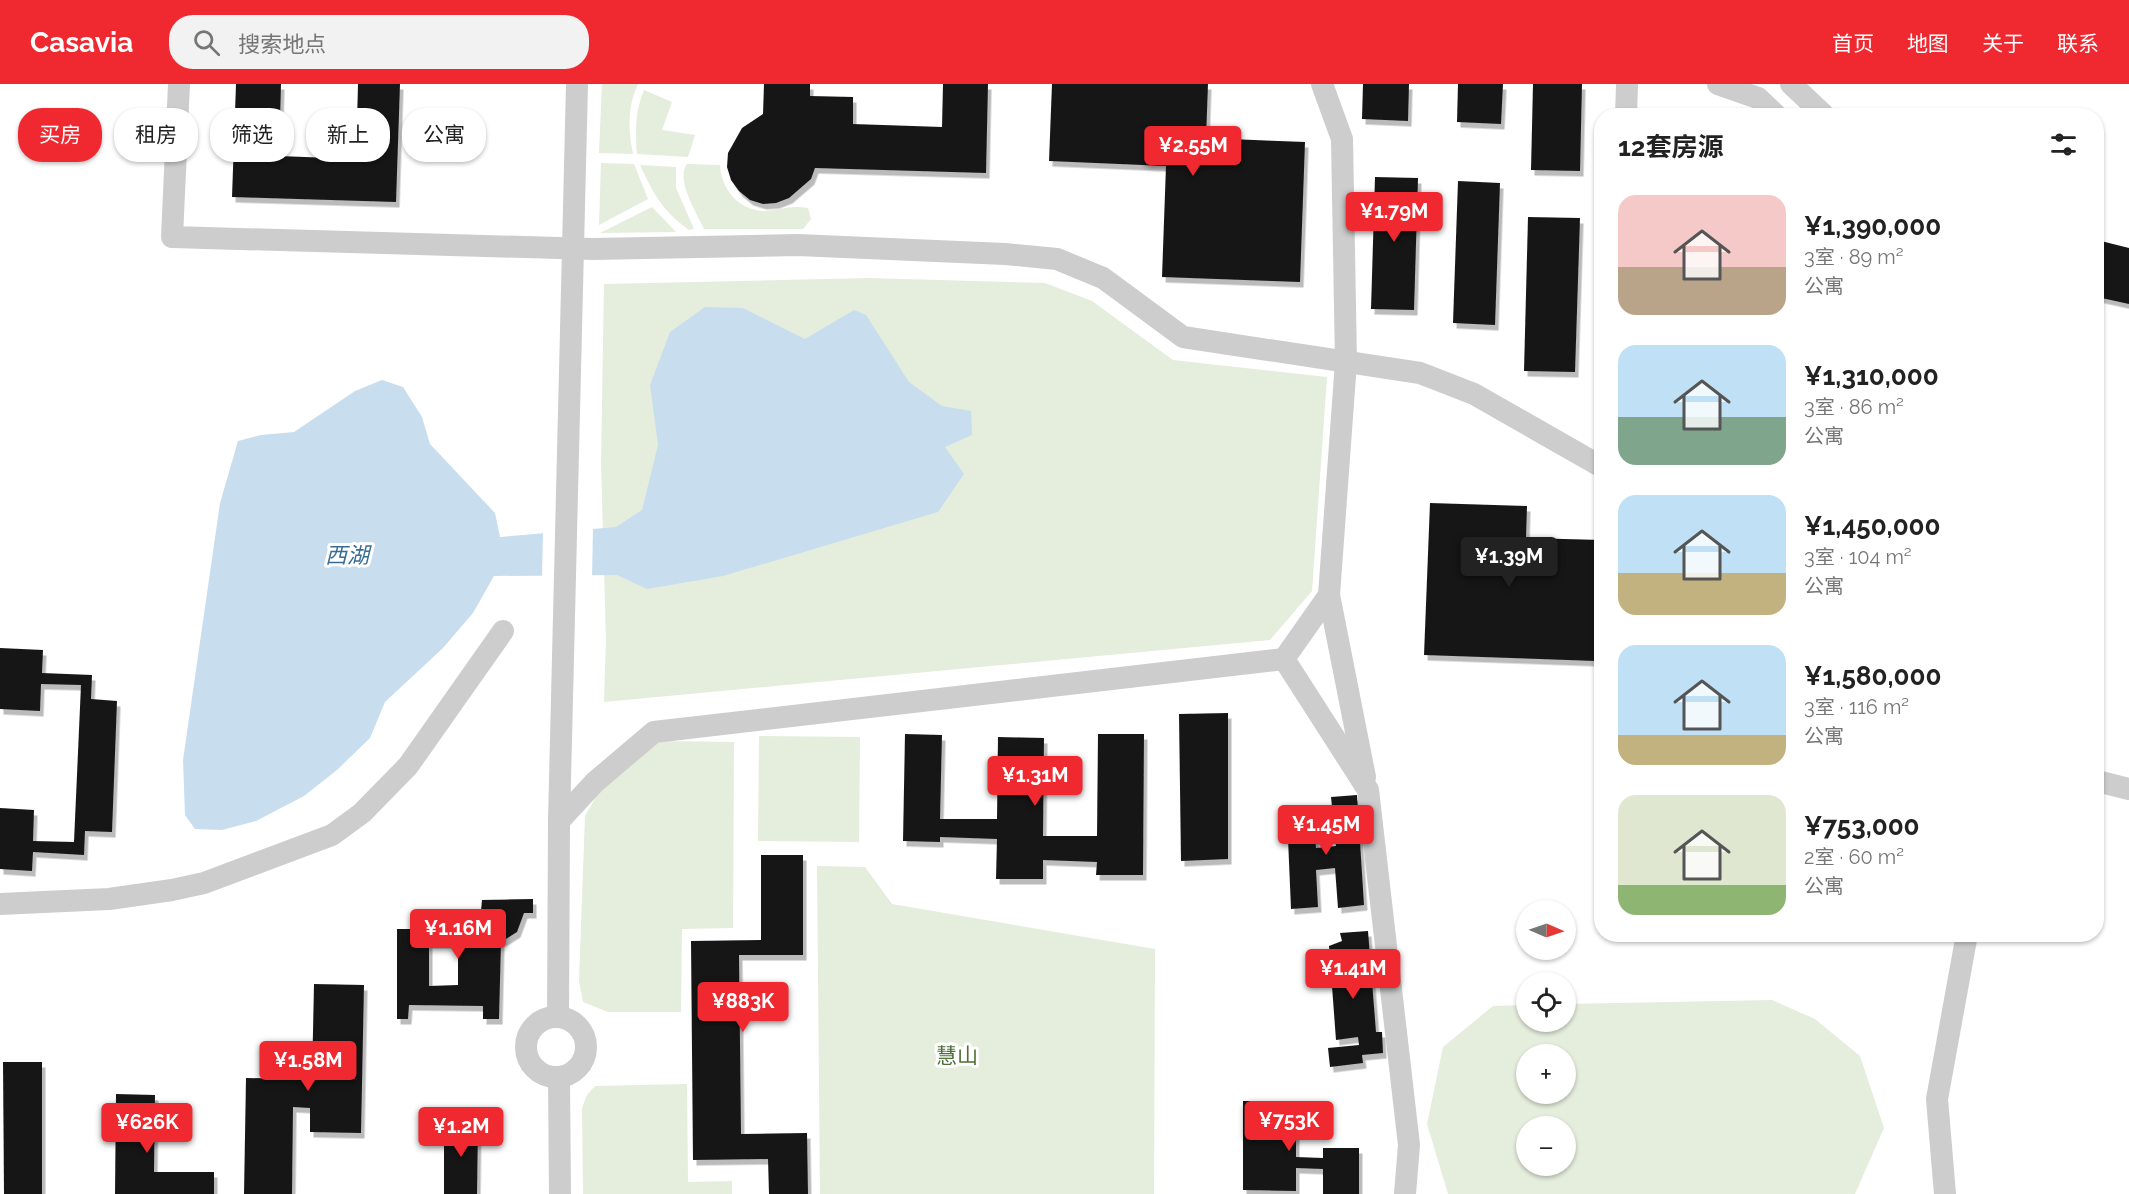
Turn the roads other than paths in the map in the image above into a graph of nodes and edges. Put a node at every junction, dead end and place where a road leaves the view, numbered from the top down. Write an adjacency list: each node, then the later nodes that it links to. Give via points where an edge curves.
1 (179, 84): 10 (street, via 172,237)
2 (577, 84): 10 (street)
3 (1322, 84): 11 (street, via 1342,139)
4 (1627, 84): 7 (street)
5 (1718, 84): 8 (street, via 1758,98)
6 (1791, 84): 9 (street)
7 (1626, 108)
8 (1769, 108)
9 (1816, 108)
10 (574, 248): 11 (street, via 798,245 1057,259 1103,278 1183,337); 19 (street)
11 (1346, 362): 12 (street, via 1420,373 1474,394); 13 (street)
12 (1594, 462)
13 (1329, 595): 15 (street); 18 (street)
14 (503, 630): 20 (street, via 408,766 362,813 333,835 204,883 172,890 109,899)
15 (1284, 659): 18 (street); 19 (street, via 654,732 595,782)
16 (2104, 783): 17 (street)
17 (2129, 789)
18 (1368, 790): 25 (street, via 1409,1144)
19 (559, 821): 22 (street)
20 (0, 904)
21 (1965, 942): 26 (street, via 1936,1099)
22 (558, 1017): 23 (street, via 580,1028 588,1047 577,1070); 23 (street, via 548,1017 532,1028 525,1047 527,1057 540,1073)
23 (559, 1078): 24 (street)
24 (560, 1194)
25 (1406, 1194)
26 (1945, 1194)

